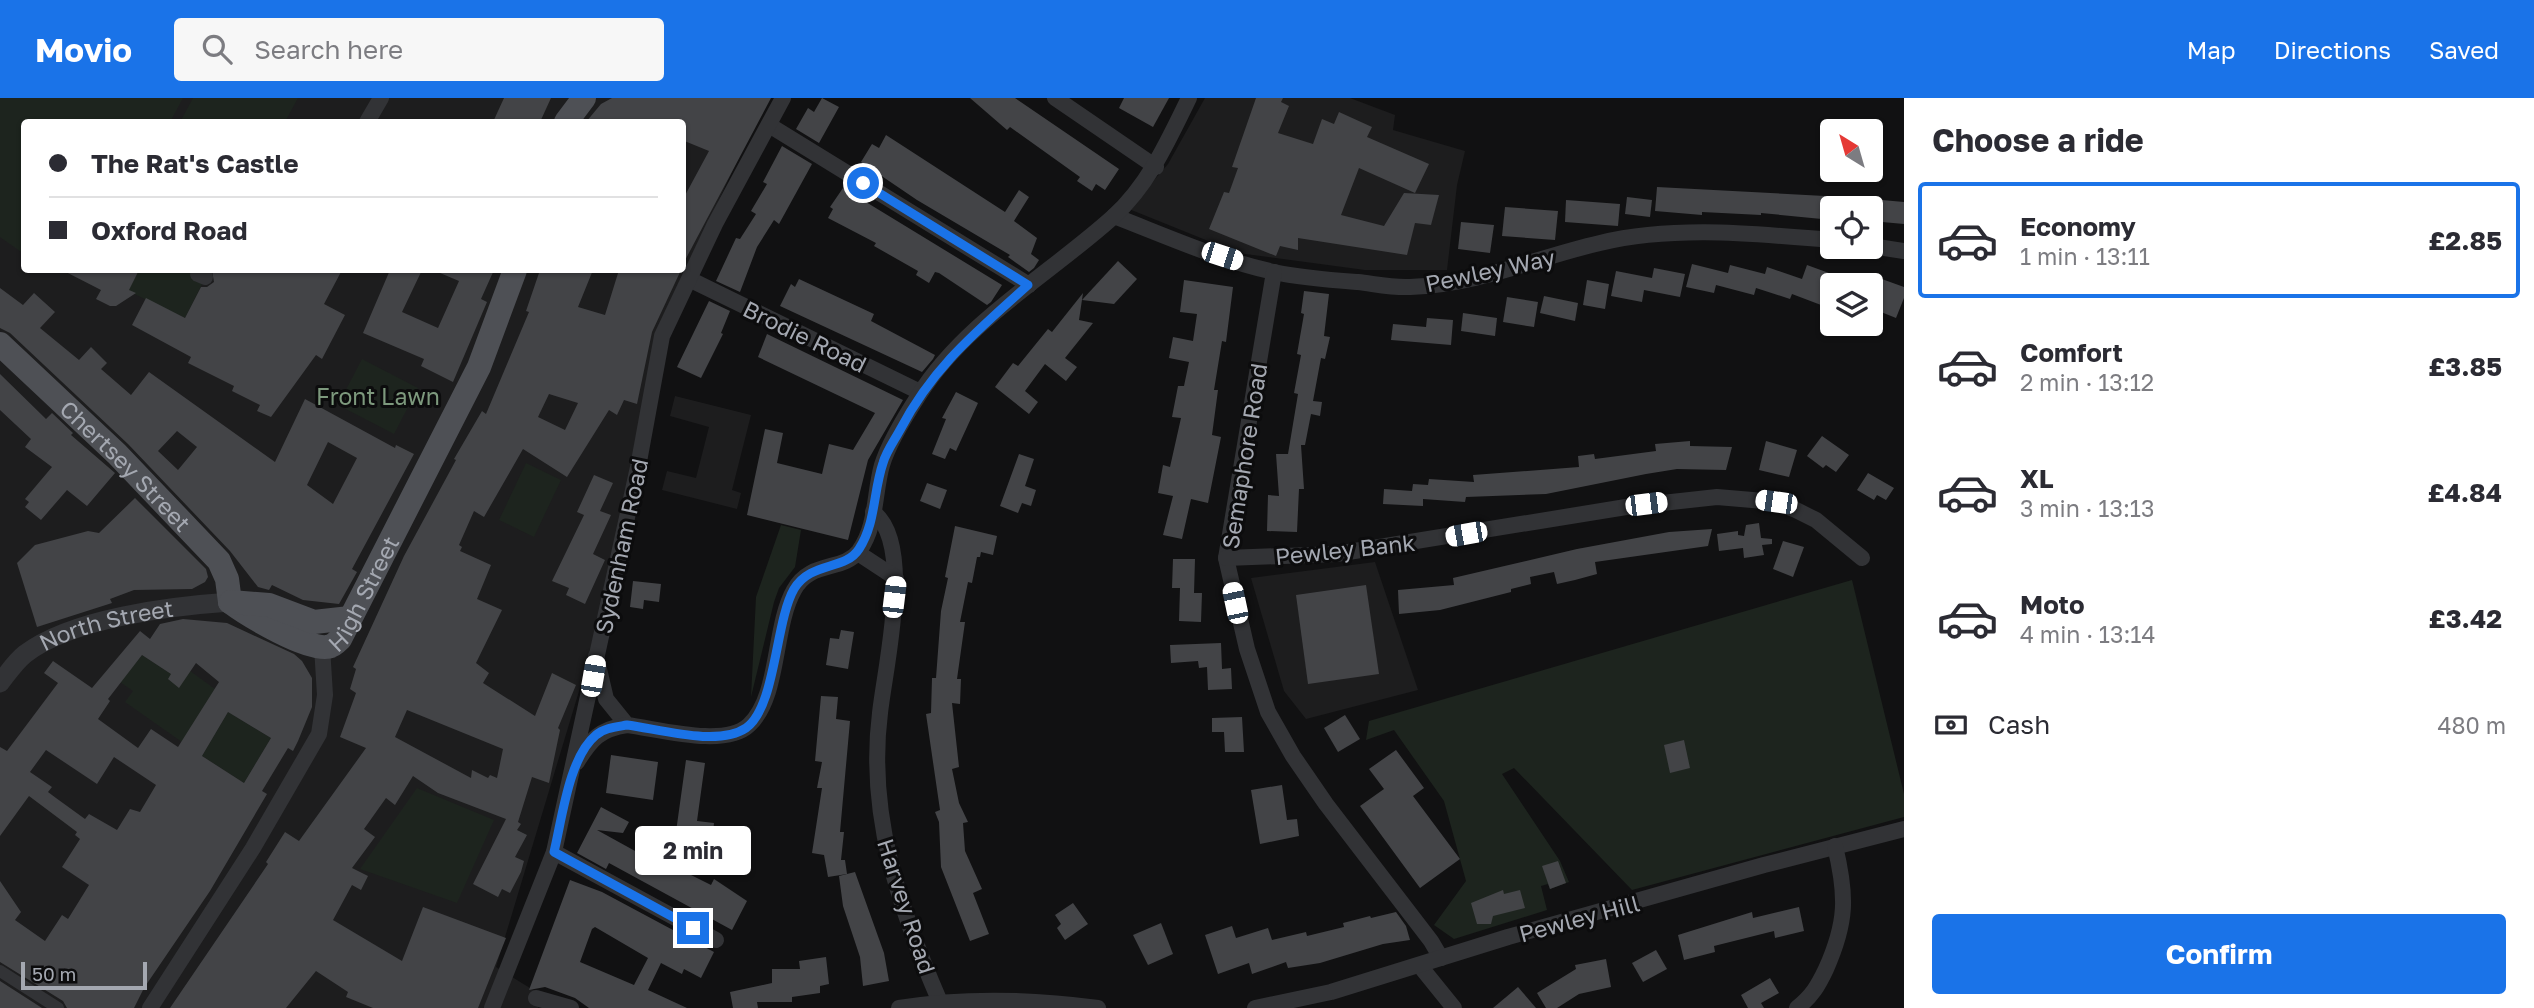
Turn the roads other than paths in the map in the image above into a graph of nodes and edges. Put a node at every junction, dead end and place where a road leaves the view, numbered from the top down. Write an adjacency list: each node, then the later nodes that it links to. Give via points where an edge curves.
1 (381, 98): 6 (street)
2 (584, 98): 7 (main road)
3 (783, 98): 8 (street, Sydenham Road)
4 (1055, 98): 9 (street)
5 (1189, 98): 9 (street)
6 (369, 119)
7 (568, 119)
8 (769, 125): 16 (street, Sydenham Road, via 715,224); 17 (street)
9 (1156, 167): 10 (street)
10 (1114, 216): 14 (street, Pewley Way); 17 (street)
11 (1820, 239): 14 (street, Pewley Way, via 1681,233 1636,237 1599,243 1518,269 1408,287)
12 (1883, 248): 13 (street)
13 (1904, 251)
14 (1274, 272): 22 (street, Semaphore Road)
15 (515, 273): 26 (main road, High Street, via 480,367)
16 (691, 281): 19 (street, Brodie Road); 28 (street, Sydenham Road, via 662,337)
17 (1028, 285): 19 (street, via 960,345)
18 (0, 344): 25 (main road, Chertsey Street, via 117,454 219,561 228,579)
19 (920, 393): 20 (street, via 883,461)
20 (873, 512): 21 (street, via 869,534); 24 (street, Harvey Road, via 889,530)
21 (858, 553): 24 (street); 30 (street, via 813,570 793,592 766,694 757,717 747,727 731,735 709,737)
22 (1226, 558): 23 (street, Pewley Bank, via 1336,554 1626,507 1717,497 1776,502 1796,510 1816,520); 36 (street, Semaphore Road, via 1247,649 1269,712 1326,804)
23 (1862, 558)
24 (896, 578): 40 (street, Harvey Road, via 878,724 879,803 886,854)
25 (230, 602): 26 (main road, North Street, via 269,605 314,622); 27 (main road, via 254,620); 29 (street, North Street, via 128,615 47,641 24,654)
26 (350, 618): 27 (main road, High Street, via 340,639)
27 (322, 647): 42 (street, High Street, via 325,695 319,734 253,848)
28 (596, 656): 30 (street, via 606,699); 31 (street, Sydenham Road)
29 (0, 683)
30 (627, 725): 31 (street, via 594,736)
31 (576, 764): 34 (street, Sydenham Road)
32 (1904, 830): 33 (street, Pewley Hill)
33 (1835, 846): 36 (street, Pewley Hill); 49 (street, via 1842,885 1841,936 1813,996)
34 (554, 852): 35 (street); 43 (street, Sydenham Road)
35 (716, 940)
36 (1441, 958): 37 (street, Pewley Hill)
37 (1420, 966): 47 (street, Pewley Hill); 48 (street)
38 (0, 971): 41 (street)
39 (536, 998): 44 (street)
40 (940, 1002): 45 (street); 46 (street, via 1045,1001)
41 (58, 1008)
42 (150, 1008)
43 (492, 1008)
44 (571, 1008)
45 (899, 1008)
46 (1098, 1008)
47 (1255, 1008)
48 (1454, 1008)
49 (1797, 1008)

